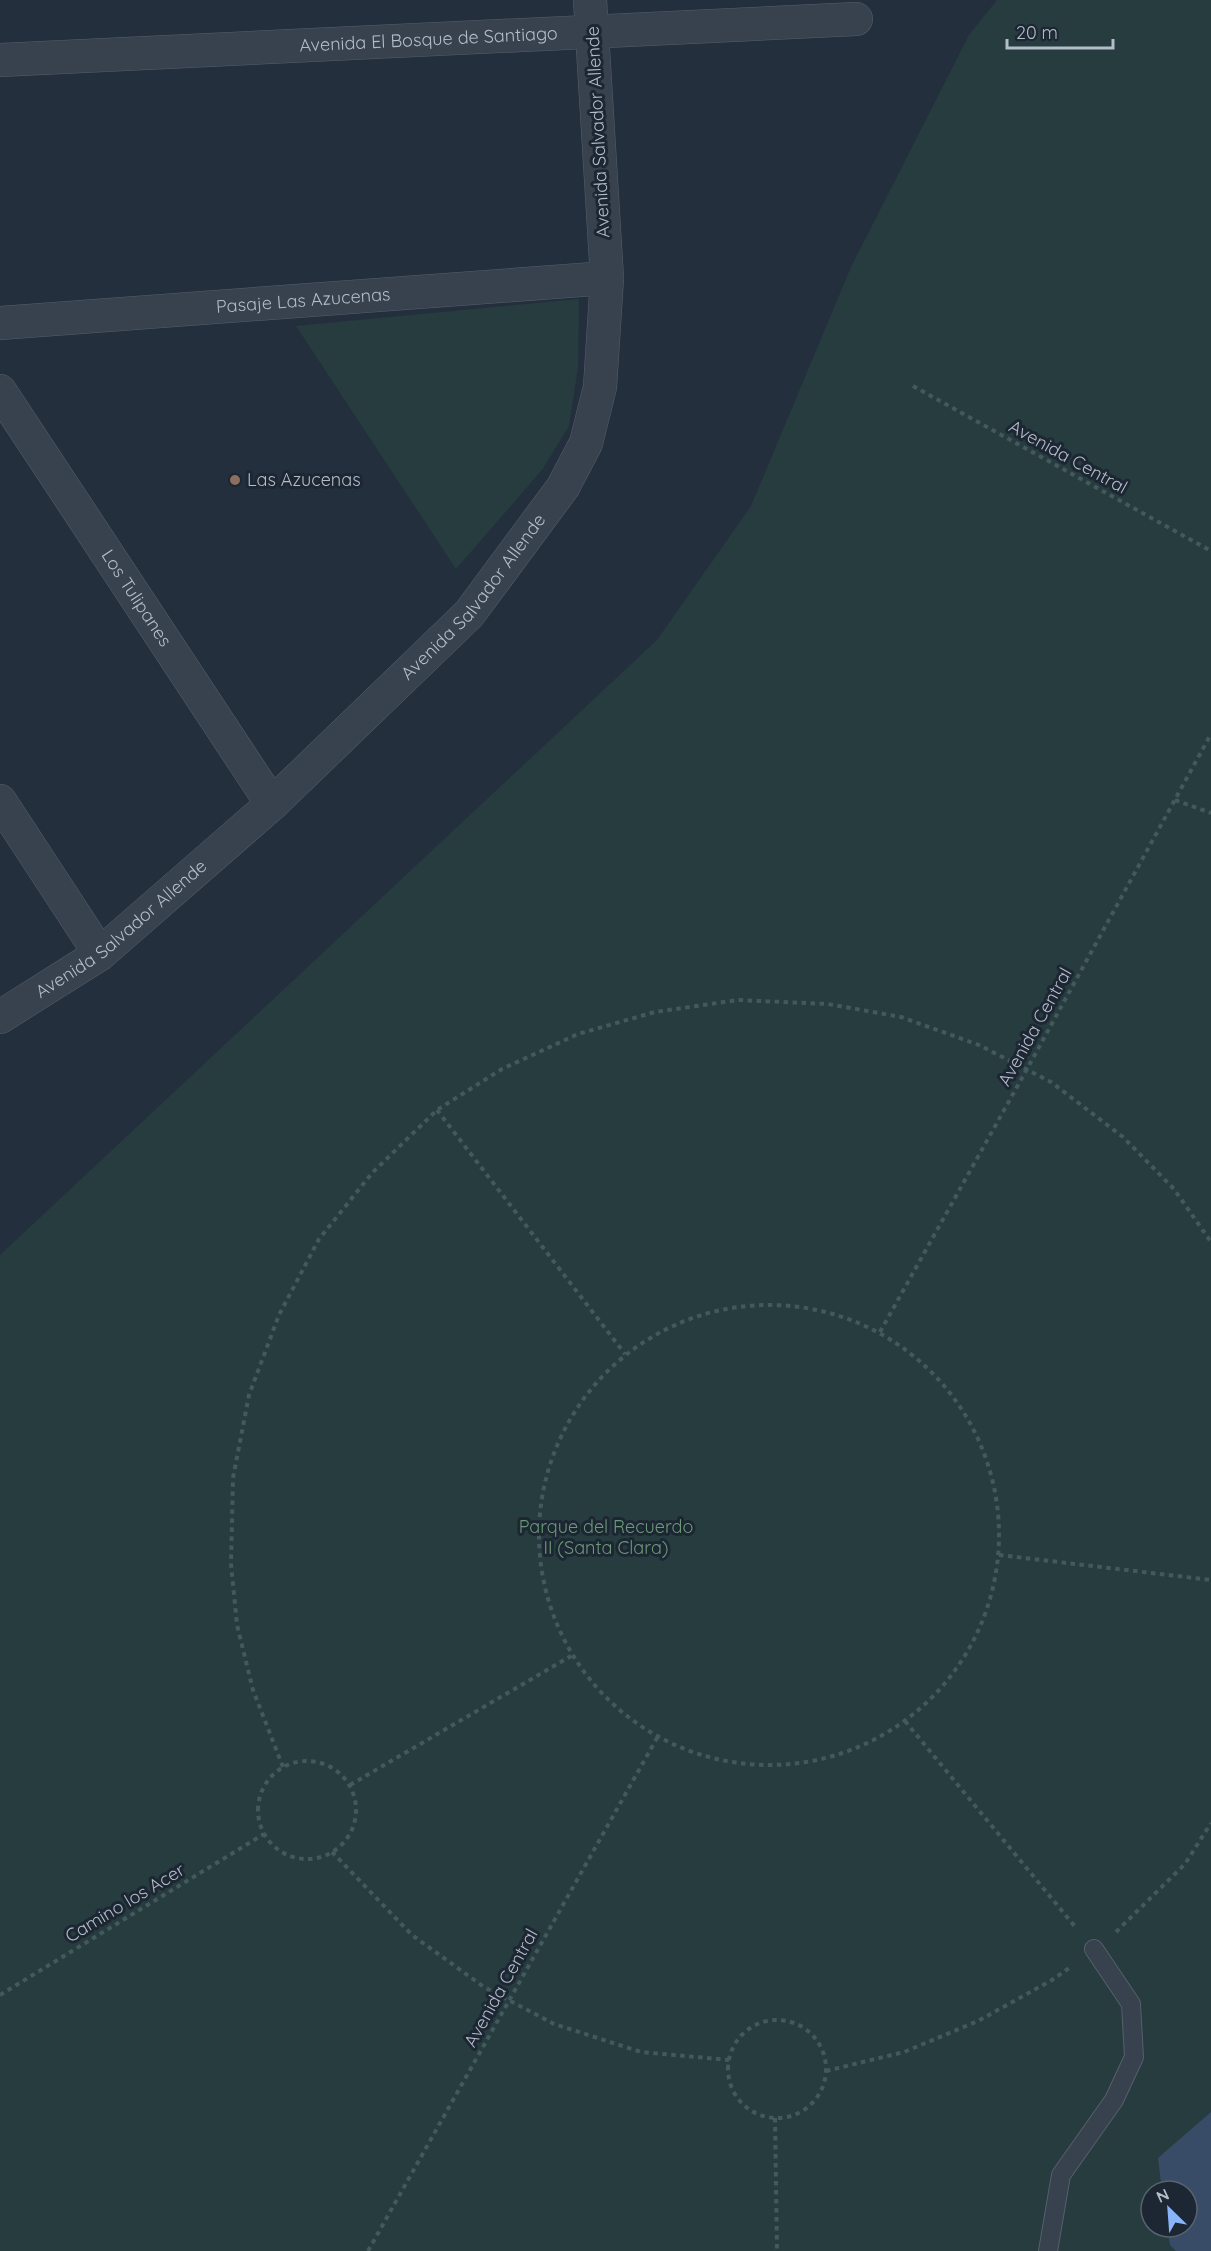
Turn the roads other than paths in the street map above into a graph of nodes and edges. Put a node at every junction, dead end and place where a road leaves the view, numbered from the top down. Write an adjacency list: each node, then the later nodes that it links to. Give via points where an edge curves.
1 (591, 16): 2 (street, Avenida El Bosque de Santiago); 3 (street, Avenida El Bosque de Santiago); 4 (street, Avenida Salvador Allende)
2 (856, 20)
3 (0, 60)
4 (607, 278): 5 (street, Pasaje Las Azucenas); 8 (street, Avenida Salvador Allende, via 600,387 586,443 563,486 469,614)
5 (0, 323)
6 (0, 391): 8 (street, Los Tulipanes)
7 (0, 801): 9 (street)
8 (272, 804): 9 (street, Avenida Salvador Allende)
9 (100, 954): 10 (street, Avenida Salvador Allende)
10 (0, 1017)
11 (1094, 1949): 12 (lane, via 1131,2004 1134,2057 1114,2100 1061,2175)
12 (1048, 2251)

